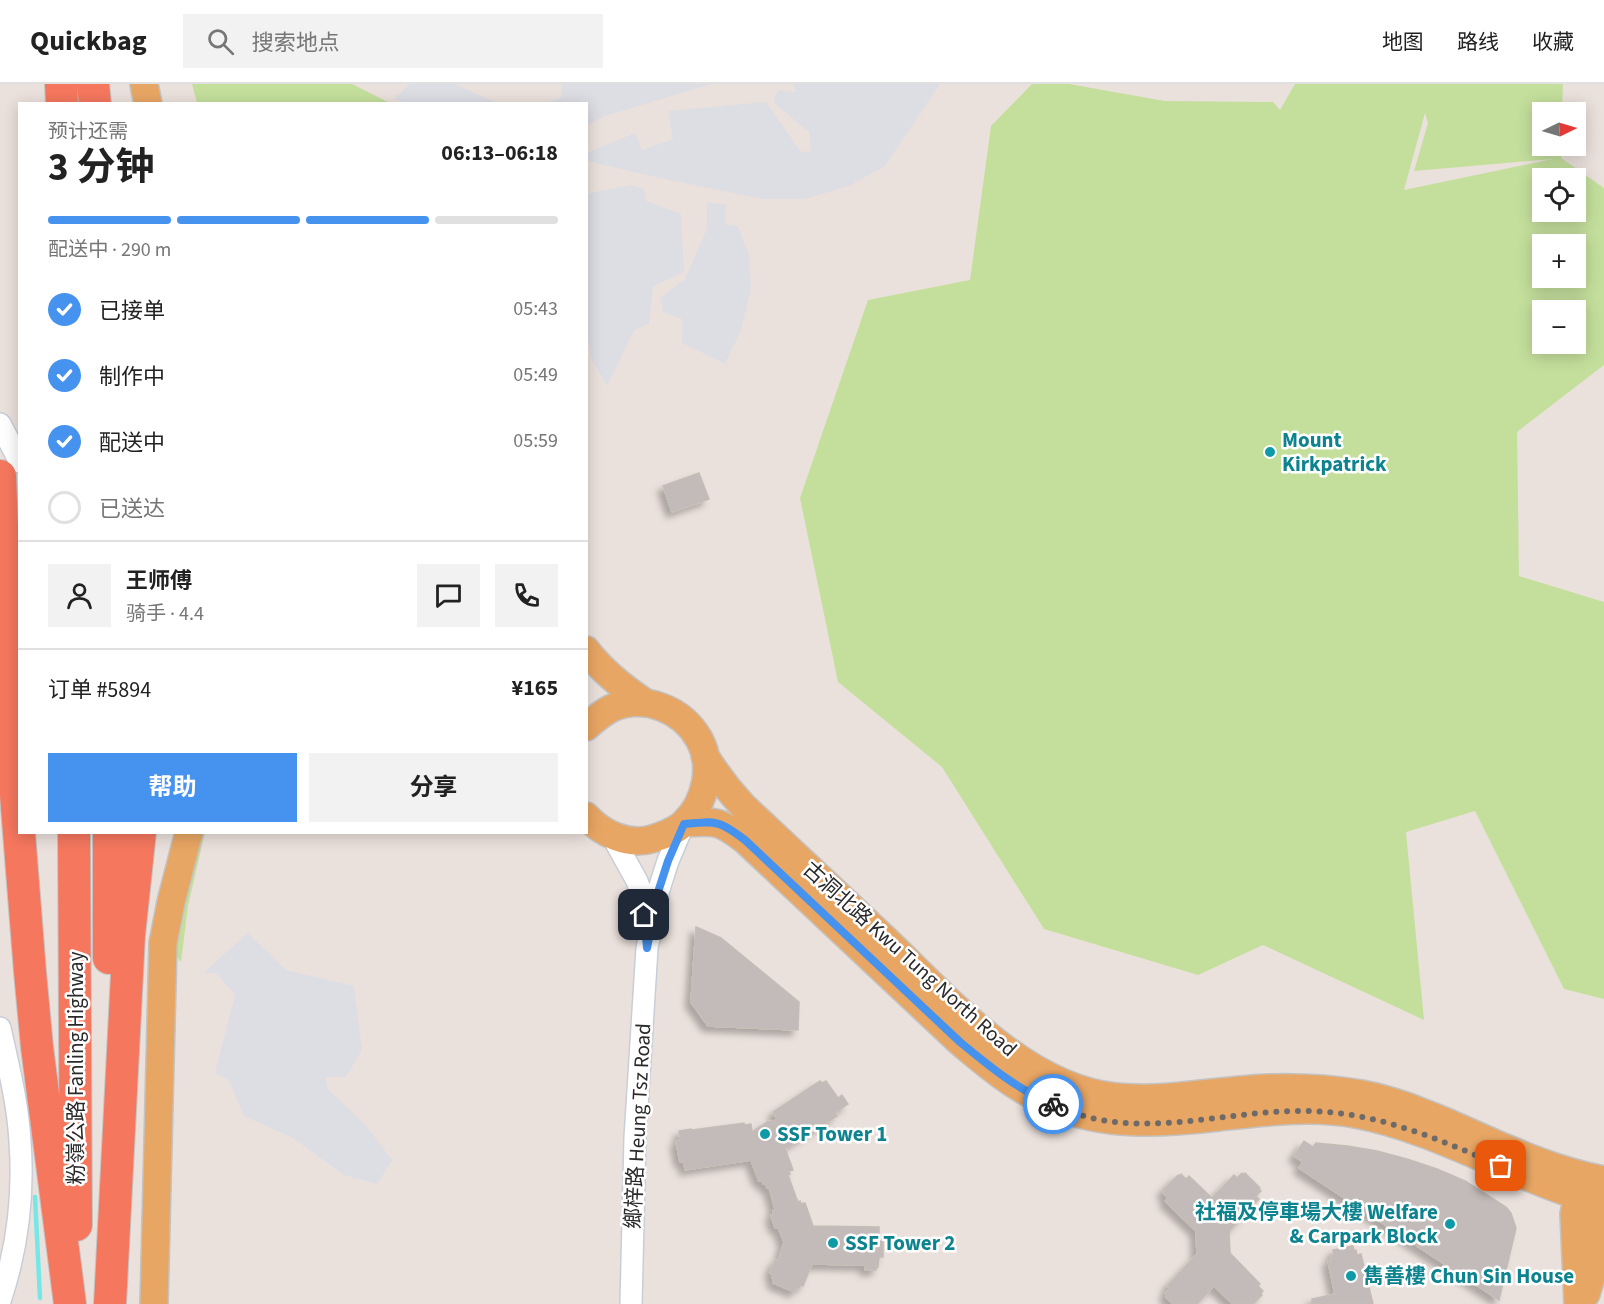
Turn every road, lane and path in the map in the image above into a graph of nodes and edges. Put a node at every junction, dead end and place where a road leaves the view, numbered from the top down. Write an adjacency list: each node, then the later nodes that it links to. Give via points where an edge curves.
1 (61, 84): 4 (highway)
2 (93, 84): 5 (highway)
3 (144, 84): 6 (main road)
4 (63, 102)
5 (95, 102)
6 (148, 102)
7 (0, 424): 8 (street)
8 (18, 458)
9 (0, 464): 10 (street)
10 (18, 468)
11 (18, 475): 12 (street)
12 (0, 476): 14 (highway)
13 (0, 553): 14 (highway)
14 (4, 584): 19 (highway)
15 (588, 652): 16 (main road, 古洞北路 Kwu Tung North Road, via 607,674)
16 (646, 703): 17 (main road, 古洞北路 Kwu Tung North Road, via 614,707); 18 (main road, 古洞北路 Kwu Tung North Road, via 677,715 699,740)
17 (588, 725)
18 (705, 756): 21 (main road, 古洞北路 Kwu Tung North Road, via 704,792); 30 (main road, 古洞北路 Kwu Tung North Road, via 742,806 967,1017 1013,1054 1057,1080 1085,1091 1142,1098 1269,1088 1363,1094 1408,1106)
19 (18, 816)
20 (588, 818): 27 (main road, 古洞北路 Kwu Tung North Road)
21 (684, 824): 27 (main road, 古洞北路 Kwu Tung North Road, via 648,840); 28 (street, 鄉梓路 Heung Tsz Road, via 659,889); 30 (main road, 古洞北路 Kwu Tung North Road, via 710,821 727,826 960,1042 1016,1085 1070,1112 1096,1119 1151,1124 1278,1111 1354,1114 1448,1143 1537,1181)
22 (19, 834): 32 (highway, via 36,1036)
23 (74, 834): 33 (highway, 粉嶺公路 Fanling Highway)
24 (109, 834): 34 (highway, 粉嶺公路 Fanling Highway)
25 (140, 834): 34 (highway, via 129,935)
26 (188, 834): 35 (main road, via 163,943)
27 (612, 836): 28 (street, 鄉梓路 Heung Tsz Road, via 643,898)
28 (647, 948): 36 (street, 鄉梓路 Heung Tsz Road, via 635,1138)
29 (0, 1028): 31 (street, via 17,1115 22,1177 13,1254)
30 (1593, 1186): 37 (main road, via 1574,1214); 38 (main road, via 1595,1264)
31 (0, 1301)
32 (70, 1304)
33 (76, 1304)
34 (110, 1304)
35 (154, 1304)
36 (631, 1304)
37 (1578, 1304)
38 (1583, 1304)

